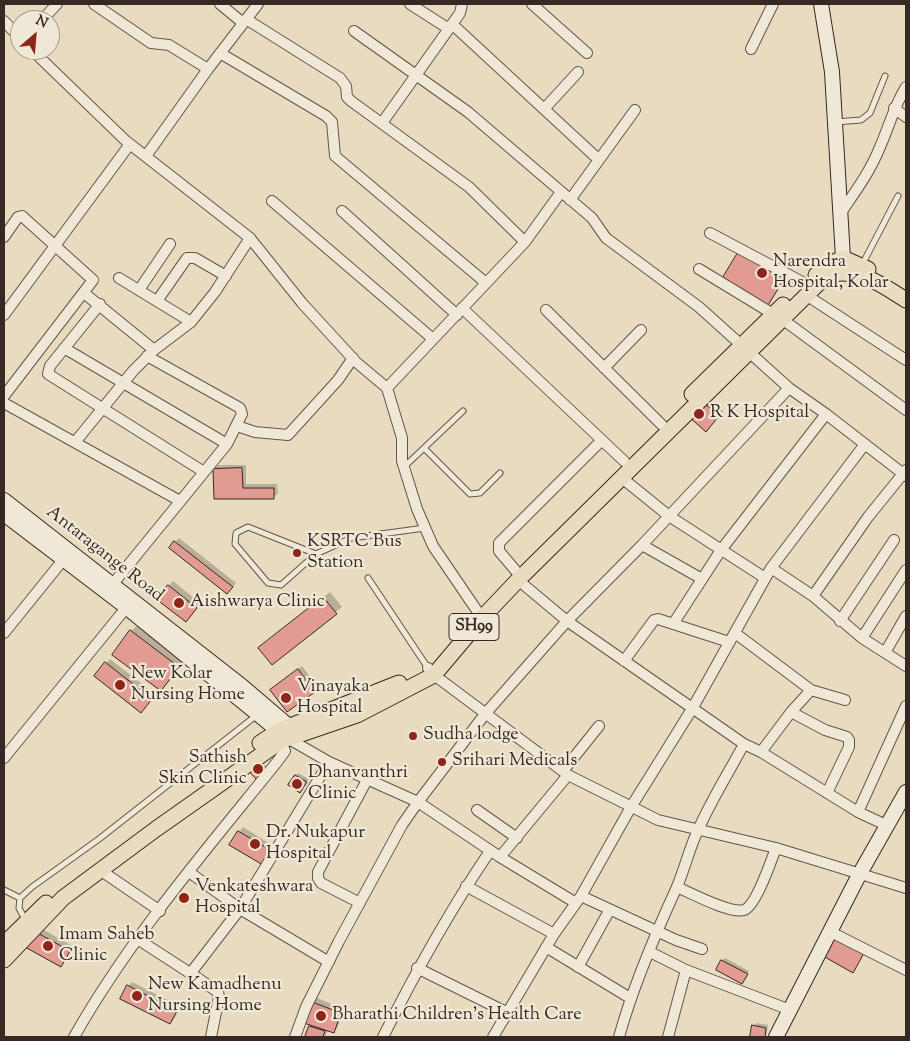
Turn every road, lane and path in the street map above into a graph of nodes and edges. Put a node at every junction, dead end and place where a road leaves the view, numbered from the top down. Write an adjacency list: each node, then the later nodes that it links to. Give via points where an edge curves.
1 (94, 4): 17 (street, via 150,42 169,45)
2 (220, 4): 10 (street)
3 (258, 4): 10 (street)
4 (410, 4): 11 (street)
5 (468, 4): 9 (street)
6 (532, 4): 15 (street)
7 (772, 4): 13 (street)
8 (821, 4): 26 (street, via 832,72)
9 (461, 8): 11 (street)
10 (244, 21): 14 (street); 27 (street, via 340,78 346,86 347,97)
11 (451, 26): 19 (street); 22 (street)
12 (354, 31): 19 (street)
13 (751, 49)
14 (220, 53): 17 (street); 48 (street, via 326,116 332,122 335,156)
15 (587, 53)
16 (42, 60): 28 (street)
17 (208, 69): 29 (street)
18 (578, 72): 22 (street)
19 (418, 75): 27 (street); 31 (street, via 468,112)
20 (885, 76): 26 (lane, via 870,113 861,120)
21 (906, 87): 23 (street)
22 (545, 108): 30 (street)
23 (894, 108): 25 (street); 36 (street, via 868,175)
24 (635, 110): 30 (street)
25 (906, 117)
26 (835, 122): 36 (street)
27 (382, 123): 40 (street, via 469,187)
28 (130, 144): 29 (street); 42 (street)
29 (146, 156): 39 (street)
30 (598, 159): 33 (street)
31 (561, 192): 33 (street); 40 (street)
32 (898, 196): 44 (lane)
33 (570, 200): 64 (street, via 592,218 606,238 699,307)
34 (272, 201): 62 (street)
35 (342, 211): 57 (street)
36 (840, 214): 43 (street)
37 (710, 233): 49 (street)
38 (4, 237): 42 (street, via 22,216)
39 (250, 238): 46 (street); 66 (street, via 302,303)
40 (526, 242): 48 (street)
41 (170, 244): 51 (street)
42 (56, 246): 52 (street, via 93,280); 58 (street)
43 (842, 258): 44 (main road); 49 (main road, SH99, via 827,265)
44 (861, 266): 50 (main road)
45 (699, 269): 59 (street)
46 (226, 276): 54 (street, via 195,258 188,258); 60 (street)
47 (120, 278): 51 (street)
48 (486, 283): 57 (street)
49 (806, 289): 53 (main road, SH99, via 827,275 851,272); 59 (main road, SH99); 67 (street)
50 (906, 289)
51 (139, 290): 54 (street)
52 (84, 293): 55 (street); 72 (street)
53 (906, 300)
54 (157, 301): 60 (street)
55 (100, 304): 63 (street); 65 (street)
56 (546, 310): 68 (street)
57 (460, 311): 62 (street); 80 (street)
58 (4, 315)
59 (778, 317): 64 (main road, SH99); 75 (street)
60 (191, 322): 65 (street)
61 (641, 330): 68 (street)
62 (433, 339): 70 (street)
63 (64, 348): 69 (street); 74 (street, via 48,374)
64 (746, 349): 71 (street); 78 (main road, SH99); 90 (main road, SH99)
65 (151, 353): 69 (street); 79 (street, via 240,408 242,414)
66 (353, 358): 70 (street); 79 (street, via 338,380 288,435 256,432)
67 (906, 360)
68 (604, 368): 78 (street)
69 (122, 384): 74 (street); 82 (street)
70 (387, 388): 86 (street, via 402,438)
71 (790, 388): 77 (street); 94 (street)
72 (4, 396)
73 (4, 402): 81 (street)
74 (101, 408): 81 (street); 87 (street)
75 (906, 410)
76 (463, 411): 84 (lane)
77 (826, 414): 83 (street); 98 (street)
78 (662, 425): 85 (main road, SH99)
79 (237, 426): 82 (street)
80 (602, 440): 85 (street); 103 (street, via 499,543 499,550)
81 (76, 441): 92 (street)
82 (227, 444): 87 (street)
83 (864, 444): 89 (street); 101 (street)
84 (424, 448): 86 (lane); 88 (lane, via 470,494 480,493)
85 (624, 461): 103 (main road, SH99)
86 (404, 467): 95 (street)
87 (204, 472): 92 (street)
88 (500, 473)
89 (905, 473): 108 (street)
90 (622, 478): 94 (street); 103 (main road, SH99)
91 (4, 500): 107 (street, Antaragange Road)
92 (180, 501): 107 (street)
93 (4, 514): 100 (street, Antaragange Road)
94 (669, 516): 97 (street); 98 (street)
95 (425, 528): 99 (lane, via 351,538); 110 (street, via 432,546)
96 (894, 540): 113 (street)
97 (642, 545): 106 (street); 112 (street)
98 (721, 550): 105 (street); 106 (street)
99 (316, 554): 99 (lane, via 280,585 268,583 235,544 236,534 248,527)
100 (63, 560): 109 (street, Antaragange Road); 115 (street)
101 (771, 568): 105 (street); 108 (street)
102 (906, 570): 117 (street)
103 (517, 575): 110 (main road, SH99); 112 (street)
104 (368, 578): 121 (lane)
105 (765, 578): 116 (street)
106 (702, 579): 114 (street)
107 (112, 585): 109 (street, Antaragange Road)
108 (813, 596): 113 (street)
109 (129, 604): 128 (street, Antaragange Road); 130 (street, Antaragange Road, via 242,686); 133 (street)
110 (479, 615): 121 (main road, SH99)
111 (906, 616): 118 (street)
112 (567, 621): 119 (street); 127 (street)
113 (840, 621): 117 (street)
114 (673, 624): 116 (street); 119 (street, via 654,620)
115 (5, 629)
116 (732, 637): 122 (street); 125 (street)
117 (862, 638): 118 (street)
118 (886, 651): 120 (street)
119 (624, 661): 125 (street)
120 (906, 666)
121 (431, 671): 127 (street); 130 (main road, SH99)
122 (811, 690): 123 (street); 126 (street)
123 (845, 700)
124 (906, 706): 142 (street)
125 (692, 709): 131 (street); 140 (street)
126 (791, 712): 132 (street); 138 (street, via 849,740 849,747)
127 (485, 714): 135 (street); 139 (street)
128 (258, 715): 130 (street, Antaragange Road); 156 (lane)
129 (599, 726): 135 (street)
130 (290, 737): 134 (street); 149 (main road, SH99); 150 (street, via 278,762); 162 (main road, SH99, via 83,871)
131 (744, 744): 132 (street); 144 (street)
132 (761, 752): 138 (street)
133 (4, 758)
134 (330, 762): 136 (street); 159 (street)
135 (566, 773): 140 (street); 145 (street)
136 (368, 778): 139 (street); 158 (street, via 318,872 321,883)
137 (906, 792): 143 (street)
138 (826, 793): 142 (street)
139 (418, 802): 147 (street); 158 (street)
140 (631, 807): 144 (street, via 658,820); 157 (street)
141 (477, 810): 145 (street)
142 (858, 812): 143 (street)
143 (888, 826): 151 (street)
144 (698, 829): 146 (street); 153 (street)
145 (517, 838): 148 (street)
146 (776, 848): 151 (street); 153 (street, via 756,896 743,910 730,909)
147 (490, 851): 148 (street); 152 (street)
148 (500, 857): 157 (street)
149 (100, 870): 160 (street); 171 (main road, SH99, via 64,898)
150 (189, 872): 159 (street); 160 (street)
151 (859, 875): 154 (street); 164 (street)
152 (466, 886): 165 (street); 174 (street)
153 (677, 887): 163 (street)
154 (906, 888)
155 (4, 890): 156 (lane)
156 (20, 898): 162 (lane, via 19,908)
157 (578, 900): 161 (street); 165 (street)
158 (360, 903): 172 (street)
159 (240, 909): 172 (street); 177 (street, via 193,970)
160 (160, 911): 166 (street)
161 (609, 911): 163 (street); 173 (street)
162 (26, 921): 167 (main road, SH99)
163 (656, 930): 169 (street); 170 (street)
164 (829, 931): 176 (street); 179 (street)
165 (554, 934): 168 (street)
166 (139, 940): 177 (street); 181 (street, via 106,983)
167 (4, 942)
168 (546, 947): 173 (street); 180 (street)
169 (702, 949)
170 (650, 952): 175 (street); 178 (street)
171 (4, 960)
172 (329, 962): 183 (street, via 306,1006)
173 (578, 967): 178 (street)
174 (417, 968): 180 (street); 184 (street)
175 (686, 970): 179 (street); 187 (street)
176 (906, 970)
177 (193, 976): 182 (street, via 218,992)
178 (630, 998): 186 (street)
179 (790, 1010): 188 (street)
180 (506, 1012): 185 (street)
181 (74, 1037)
182 (211, 1037)
183 (295, 1037)
184 (383, 1037)
185 (493, 1037)
186 (618, 1037)
187 (668, 1037)
188 (776, 1037)

